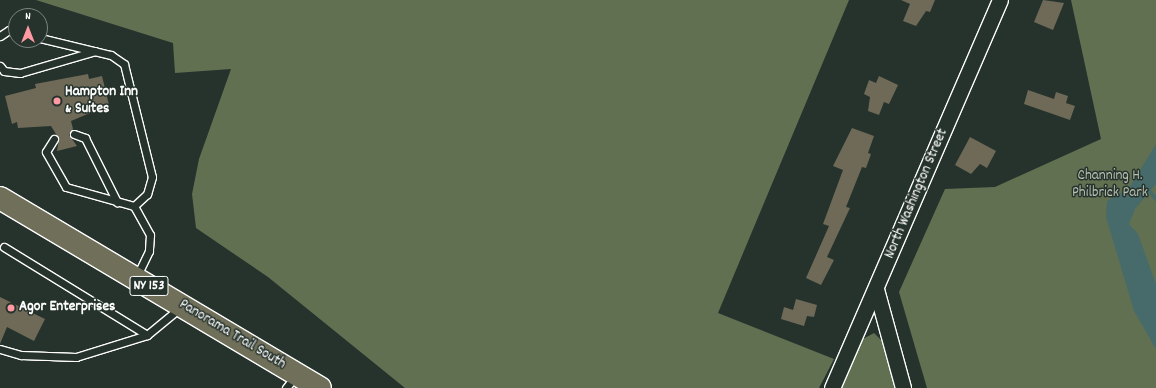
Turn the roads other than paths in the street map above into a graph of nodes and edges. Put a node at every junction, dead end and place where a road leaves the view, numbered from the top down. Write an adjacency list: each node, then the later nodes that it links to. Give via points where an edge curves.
1 (1000, 0): 12 (street, North Washington Street)
2 (48, 40): 3 (lane)
3 (95, 51): 4 (lane, via 20,73 4,71); 9 (lane, via 111,55 124,64 150,166 152,177 147,194)
4 (0, 66)
5 (74, 134): 8 (lane, via 86,138)
6 (54, 139): 8 (lane, via 46,152 66,187)
7 (0, 198): 11 (main road, Panorama Trail South / NY 153)
8 (117, 202): 9 (lane)
9 (134, 206): 11 (lane, via 150,235 149,251)
10 (4, 247): 14 (lane)
11 (136, 278): 13 (main road, Panorama Trail South / NY 153)
12 (876, 289): 18 (street, North Washington Street); 19 (street)
13 (182, 306): 14 (lane); 16 (main road, Panorama Trail South / NY 153)
14 (147, 335): 15 (lane, via 76,357 21,355)
15 (0, 349)
16 (292, 381): 17 (main road, Panorama Trail South / NY 153)
17 (320, 388)
18 (832, 388)
19 (903, 388)

